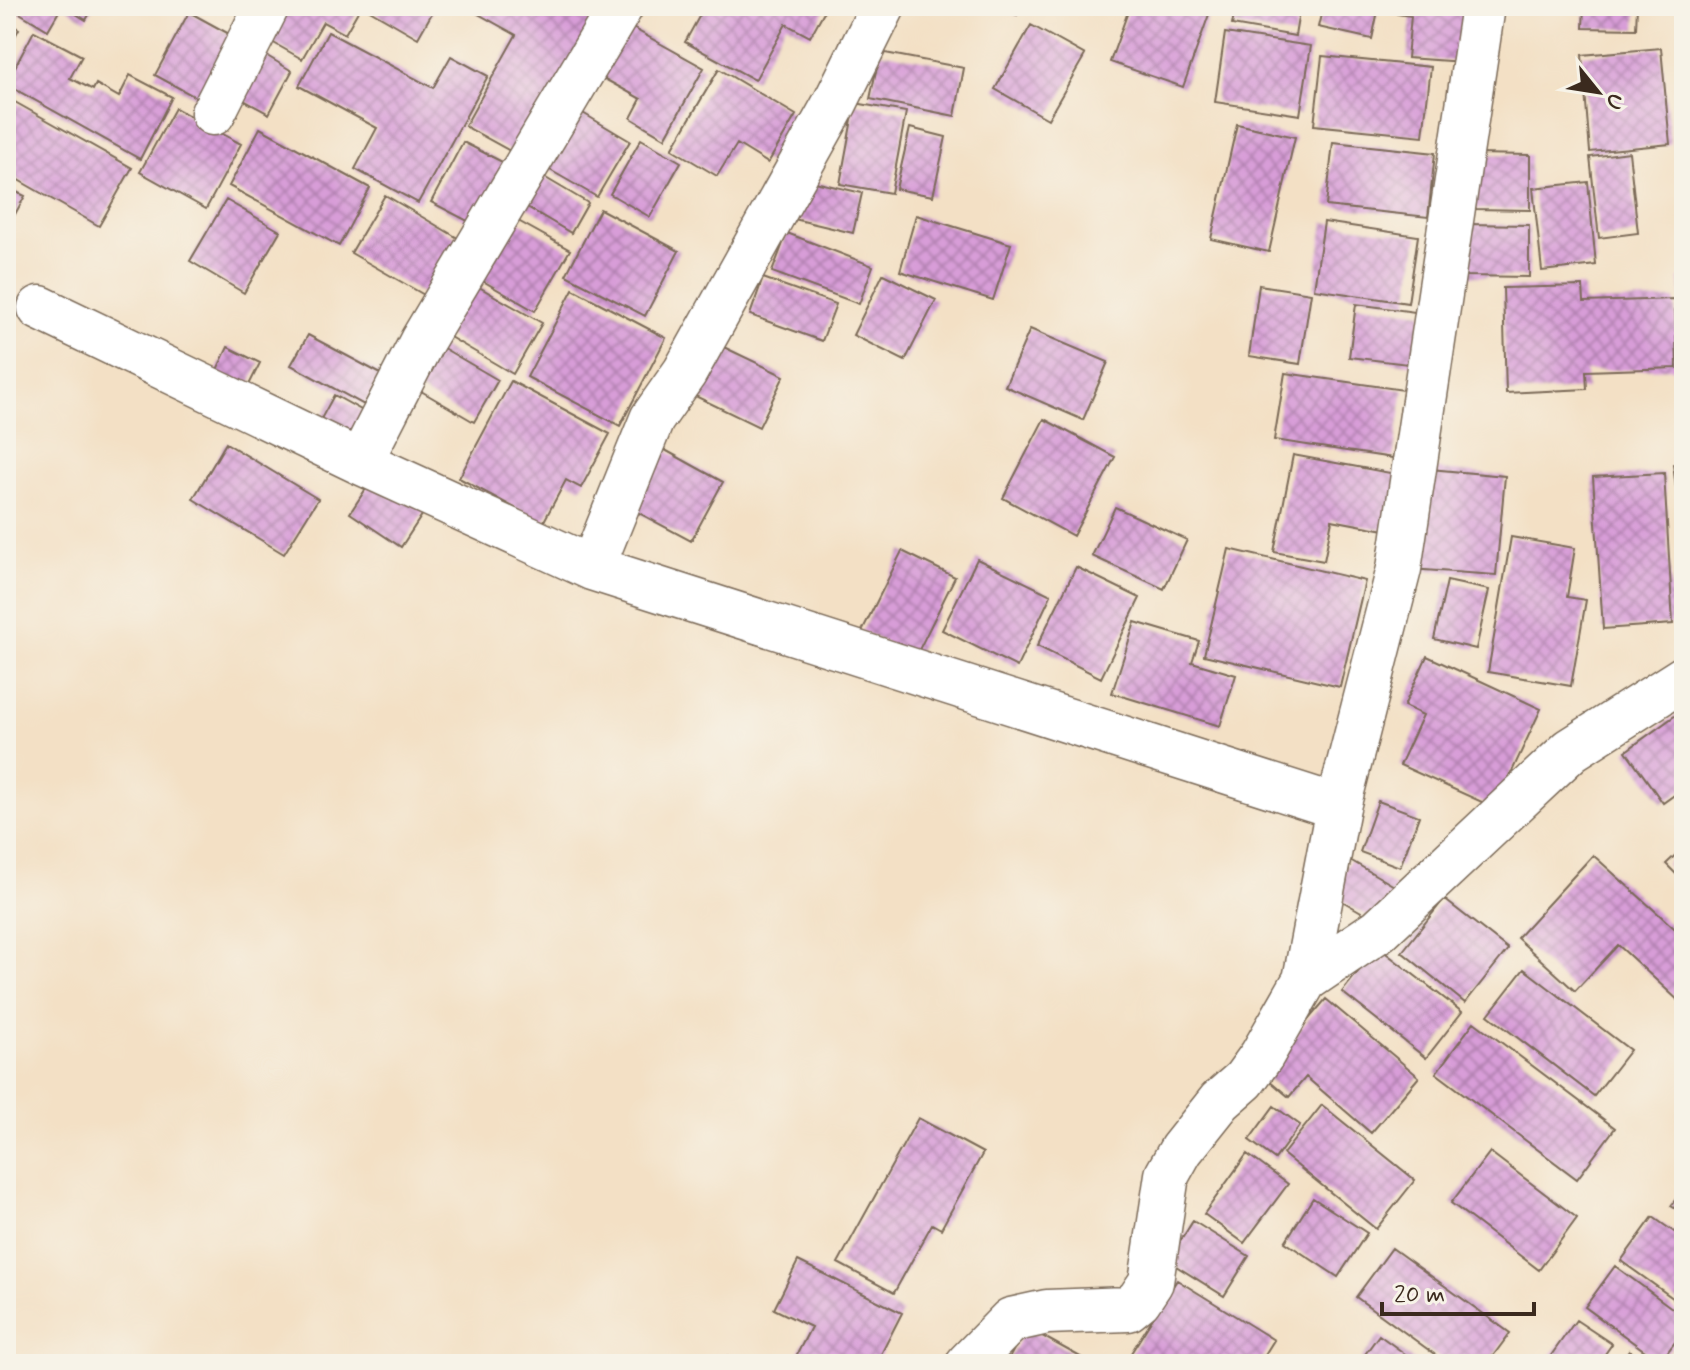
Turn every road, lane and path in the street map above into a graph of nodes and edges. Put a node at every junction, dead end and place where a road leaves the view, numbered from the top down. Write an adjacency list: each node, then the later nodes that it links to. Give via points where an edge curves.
1 (267, 6): 5 (street)
2 (621, 6): 7 (street, via 422,341)
3 (883, 6): 8 (street, via 745,265 652,419)
4 (1483, 6): 10 (street, via 1399,569)
5 (213, 113)
6 (40, 308): 7 (street)
7 (360, 462): 8 (street)
8 (592, 568): 10 (street)
9 (1684, 678): 11 (street, via 1571,750 1379,930)
10 (1338, 807): 11 (street)
11 (1305, 980): 12 (street, via 1262,1055 1181,1150 1167,1175 1151,1282 1139,1300 1128,1309 1047,1312 1011,1320)
12 (968, 1364)

